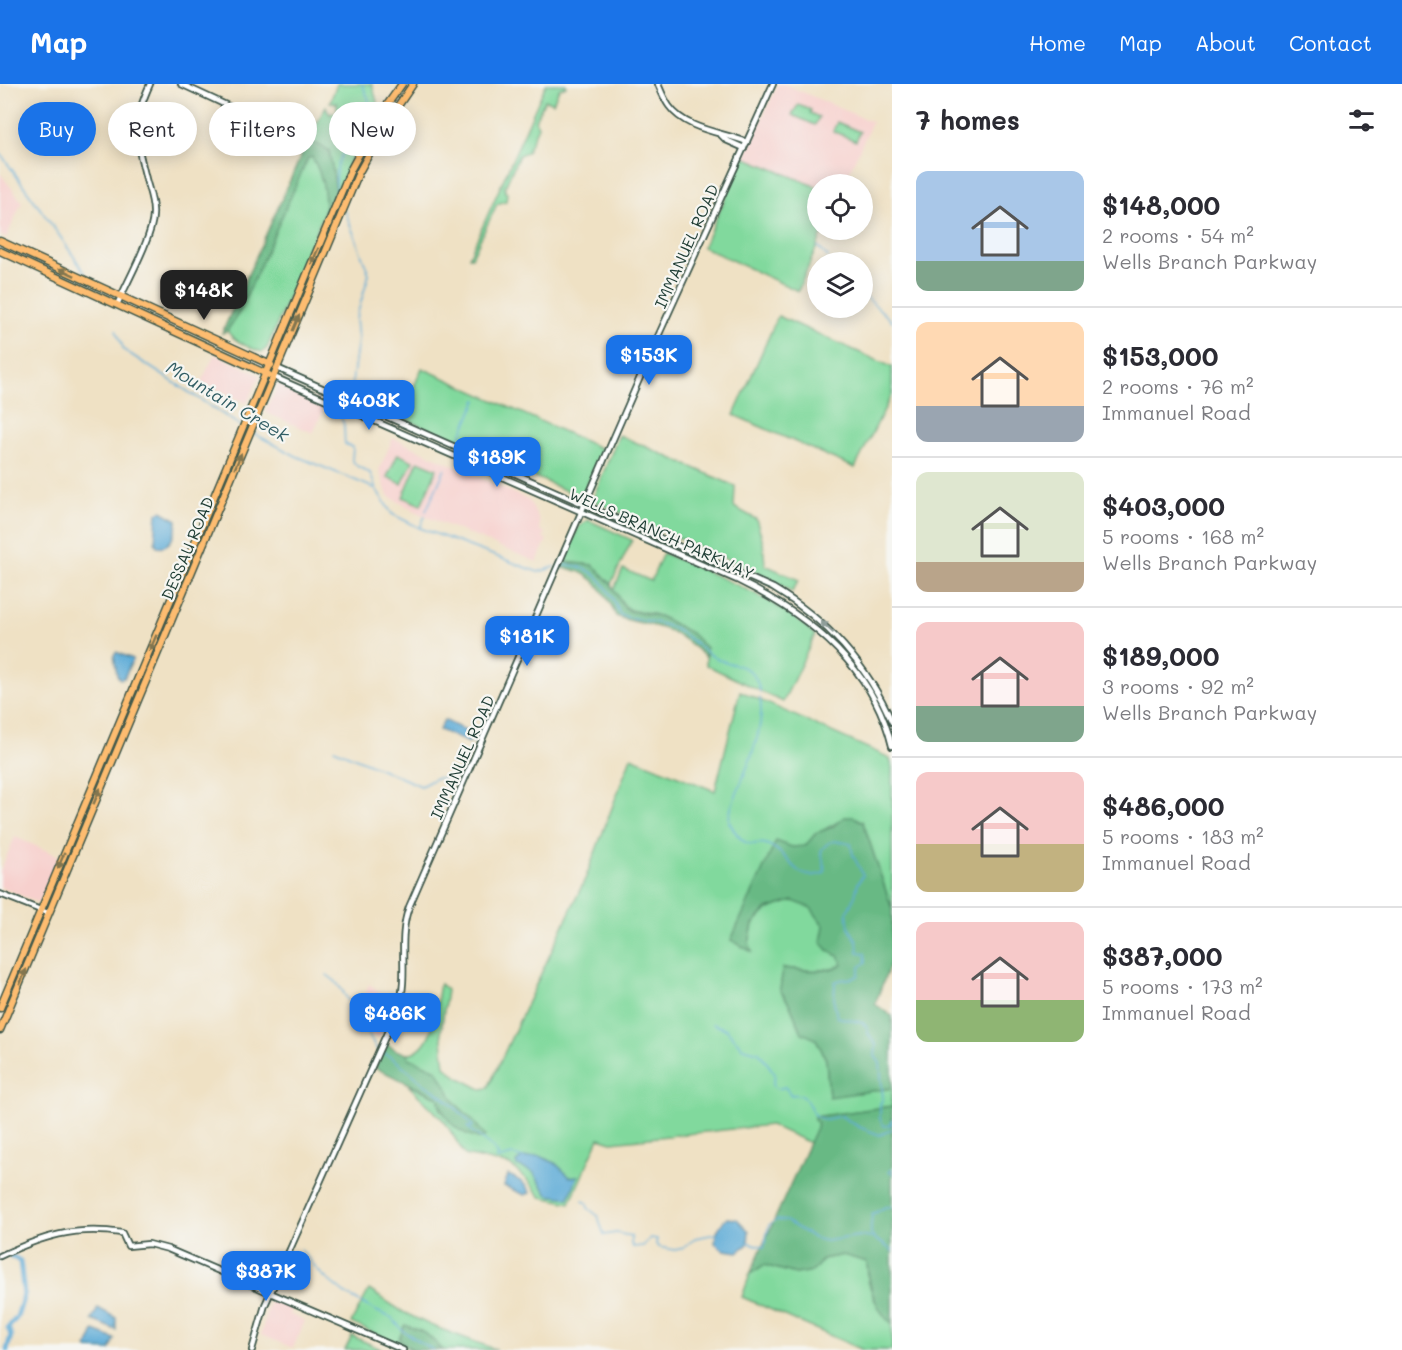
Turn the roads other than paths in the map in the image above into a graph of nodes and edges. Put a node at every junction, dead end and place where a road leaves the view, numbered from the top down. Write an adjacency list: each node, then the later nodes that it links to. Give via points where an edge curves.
1 (150, 84): 15 (street, via 136,125 153,207 152,226)
2 (181, 84): 7 (street)
3 (402, 84): 11 (main road, DESSAU ROAD)
4 (413, 84): 12 (main road, DESSAU ROAD)
5 (658, 84): 8 (street, via 678,115)
6 (773, 84): 9 (street, IMMANUEL ROAD)
7 (220, 102)
8 (721, 135): 9 (street, via 729,134); 10 (street)
9 (747, 142): 10 (street, IMMANUEL ROAD)
10 (744, 148): 29 (street, IMMANUEL ROAD)
11 (351, 169): 12 (main road); 19 (main road, DESSAU ROAD, one-way to 19)
12 (359, 172): 20 (main road, DESSAU ROAD, one-way to 12)
13 (0, 241): 15 (main road, WELLS BRANCH PARKWAY, one-way to 13)
14 (0, 251): 16 (main road, WELLS BRANCH PARKWAY)
15 (121, 296): 16 (street); 17 (main road, WELLS BRANCH PARKWAY)
16 (117, 305): 18 (main road, WELLS BRANCH PARKWAY)
17 (222, 342): 18 (main road); 19 (main road, WELLS BRANCH PARKWAY)
18 (218, 351): 21 (main road, WELLS BRANCH PARKWAY)
19 (270, 364): 20 (main road, WELLS BRANCH PARKWAY); 21 (main road, DESSAU ROAD)
20 (278, 368): 22 (main road, DESSAU ROAD); 23 (street, WELLS BRANCH PARKWAY)
21 (266, 373): 22 (main road, WELLS BRANCH PARKWAY); 34 (main road, DESSAU ROAD, one-way to 34)
22 (274, 377): 24 (street, WELLS BRANCH PARKWAY); 35 (main road, DESSAU ROAD, one-way to 22)
23 (326, 389): 24 (street); 25 (street, WELLS BRANCH PARKWAY)
24 (322, 398): 26 (street, WELLS BRANCH PARKWAY)
25 (395, 420): 26 (street); 27 (street, WELLS BRANCH PARKWAY)
26 (391, 429): 28 (street, WELLS BRANCH PARKWAY)
27 (456, 447): 28 (street); 29 (street, WELLS BRANCH PARKWAY)
28 (452, 456): 30 (street, WELLS BRANCH PARKWAY)
29 (585, 505): 30 (street, IMMANUEL ROAD); 31 (street, WELLS BRANCH PARKWAY, one-way to 29, via 865,671 836,635 809,611 773,588)
30 (581, 513): 32 (street, WELLS BRANCH PARKWAY, via 768,594 804,618 859,675); 39 (street, IMMANUEL ROAD, via 409,908 403,931 403,991 395,1016)
31 (892, 722)
32 (892, 746)
33 (0, 894): 34 (street)
34 (40, 910): 35 (street); 36 (main road, DESSAU ROAD)
35 (48, 913): 37 (main road, DESSAU ROAD, one-way to 35)
36 (0, 1008)
37 (0, 1030)
38 (0, 1256): 39 (street, via 56,1233 122,1233 128,1246 156,1245)
39 (271, 1292): 40 (street, IMMANUEL ROAD); 41 (street)
40 (252, 1350)
41 (403, 1350)

